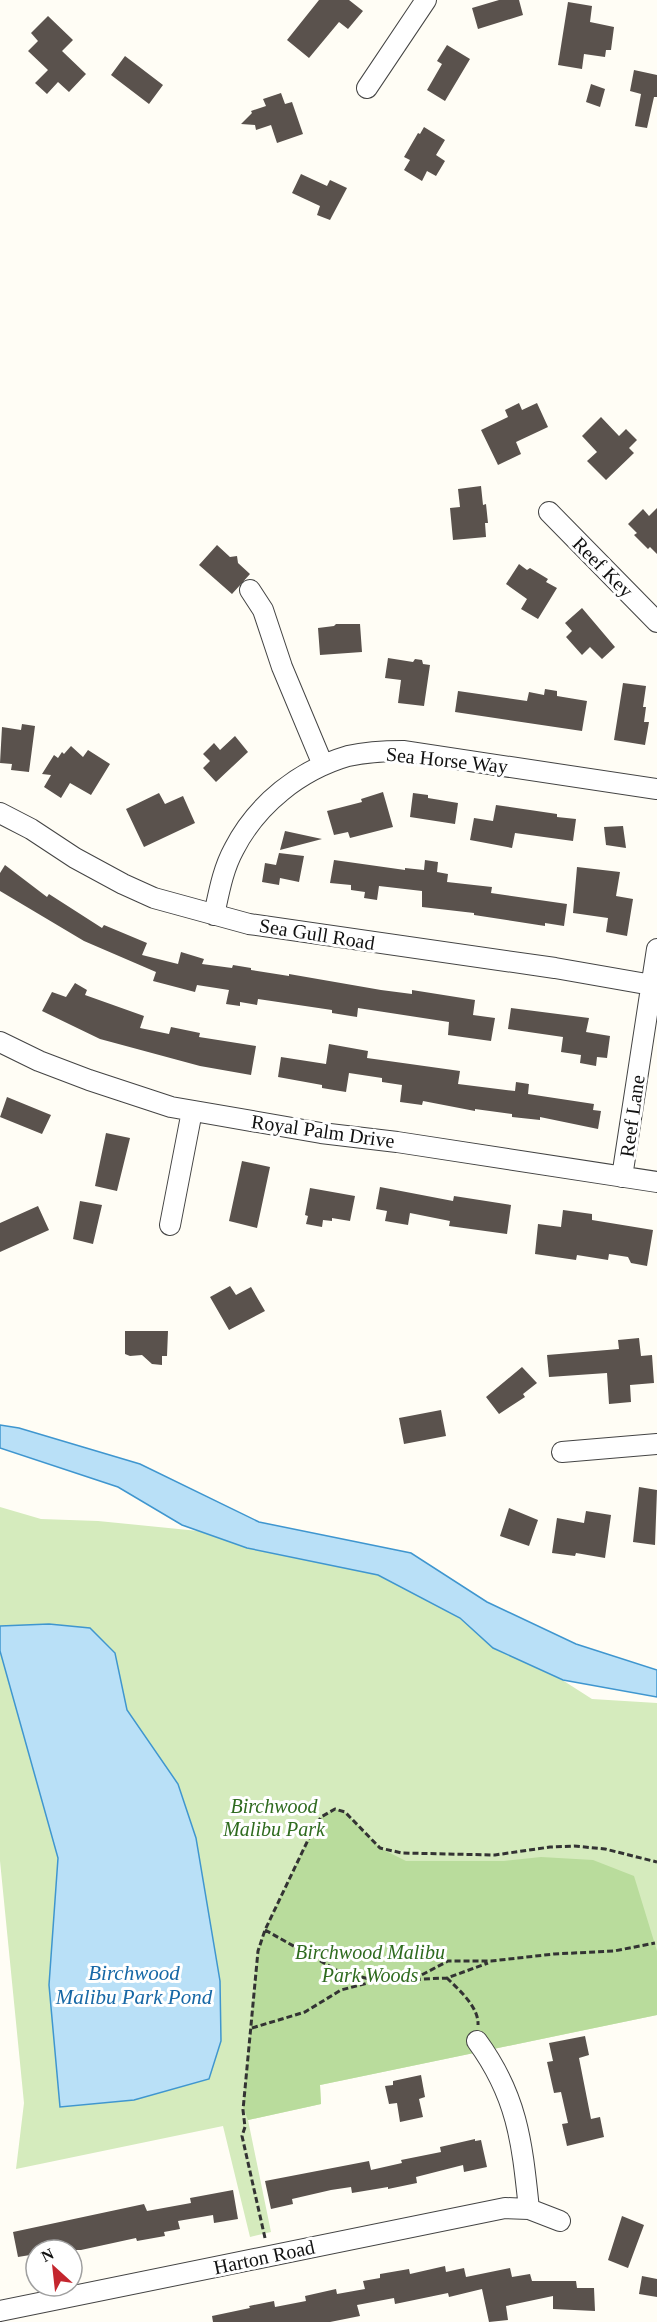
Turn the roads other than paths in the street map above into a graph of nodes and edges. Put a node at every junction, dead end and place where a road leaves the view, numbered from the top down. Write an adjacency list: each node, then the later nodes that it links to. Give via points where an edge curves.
1 (426, 0): 2 (street)
2 (367, 88)
3 (549, 512): 5 (street, Reef Key)
4 (250, 590): 6 (street, via 262,610)
5 (657, 622)
6 (323, 765): 7 (street, Sea Horse Way, via 370,752 403,751); 9 (street, Sea Horse Way, via 281,790 248,826 223,875)
7 (657, 789)
8 (0, 813): 9 (street, Sea Gull Road, via 123,884 154,898)
9 (214, 915): 11 (street, Sea Gull Road, via 249,924)
10 (657, 949): 11 (street, Reef Lane)
11 (654, 985): 14 (street, Reef Lane)
12 (0, 1042): 13 (street, Royal Palm Drive, via 89,1080)
13 (192, 1111): 14 (street, Royal Palm Drive); 16 (street)
14 (622, 1177): 15 (street, Royal Palm Drive)
15 (657, 1182)
16 (170, 1225)
17 (657, 1444): 18 (street)
18 (562, 1452)
19 (477, 2041): 20 (street, via 505,2086 514,2115)
20 (529, 2209): 21 (street); 22 (street, Harton Road, via 505,2208)
21 (560, 2221)
22 (0, 2311)

